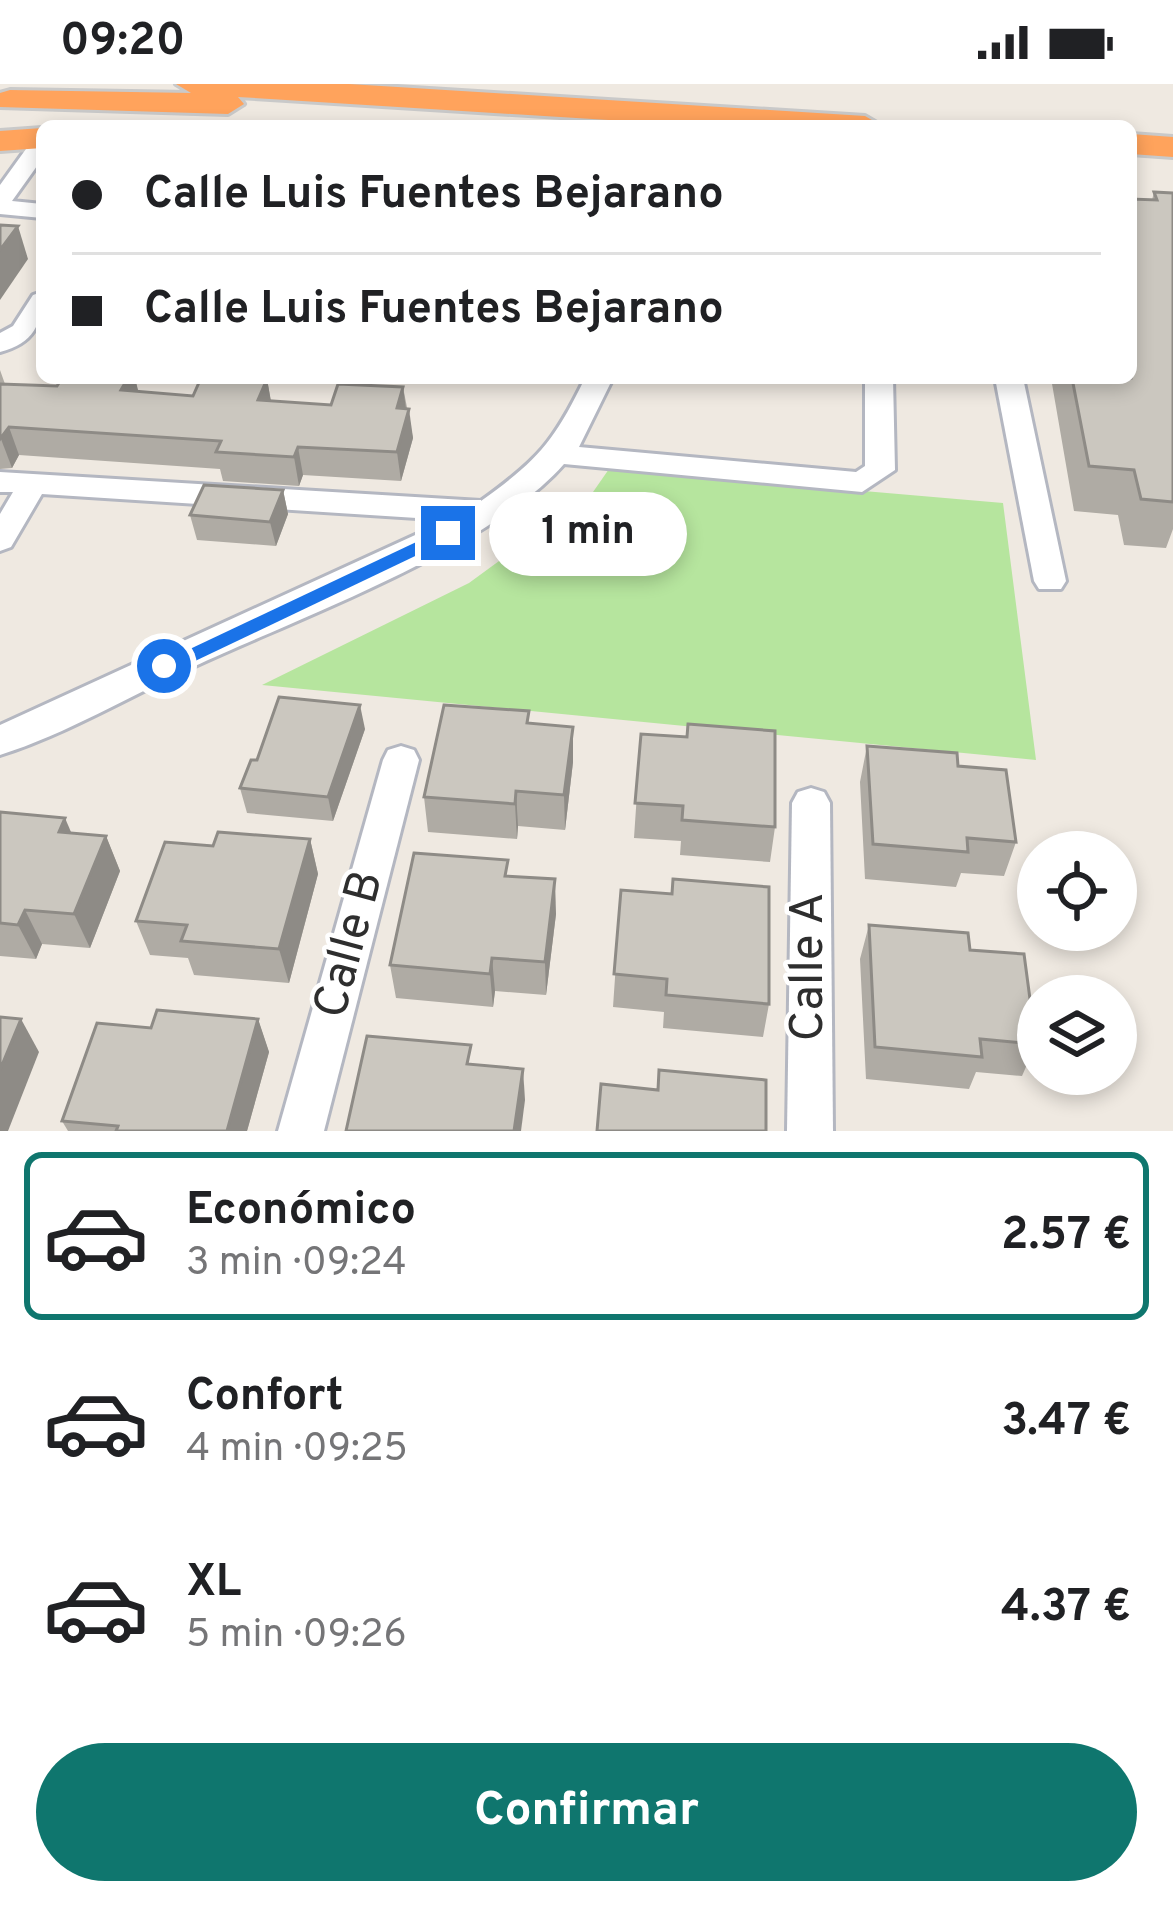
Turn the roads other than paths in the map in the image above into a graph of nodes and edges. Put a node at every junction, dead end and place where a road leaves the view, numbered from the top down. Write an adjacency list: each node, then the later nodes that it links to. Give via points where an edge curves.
1 (192, 84): 2 (highway)
2 (307, 87): 6 (highway)
3 (5, 113): 4 (highway); 5 (highway, via 149,100)
4 (76, 120)
5 (487, 120)
6 (780, 120)
7 (0, 141): 13 (highway)
8 (1137, 144): 9 (highway)
9 (1173, 147)
10 (1137, 156): 12 (highway)
11 (0, 158): 13 (street)
12 (1173, 158)
13 (30, 161): 16 (street)
14 (1137, 179): 15 (highway)
15 (1173, 182)
16 (0, 204): 17 (street)
17 (36, 210)
18 (36, 310): 19 (street, via 23,331)
19 (0, 344)
20 (597, 384): 23 (street)
21 (879, 384): 23 (street, via 880,470 862,482)
22 (1010, 384): 30 (street)
23 (557, 454): 27 (street)
24 (0, 482): 25 (street)
25 (33, 484): 26 (street); 28 (street)
26 (374, 505): 27 (street); 29 (street)
27 (488, 512): 29 (street)
28 (0, 540)
29 (410, 554): 31 (street)
30 (1050, 581)
31 (0, 741)
32 (401, 760): 34 (street, Calle B)
33 (811, 803): 35 (street, Calle A)
34 (301, 1131)
35 (810, 1131)

